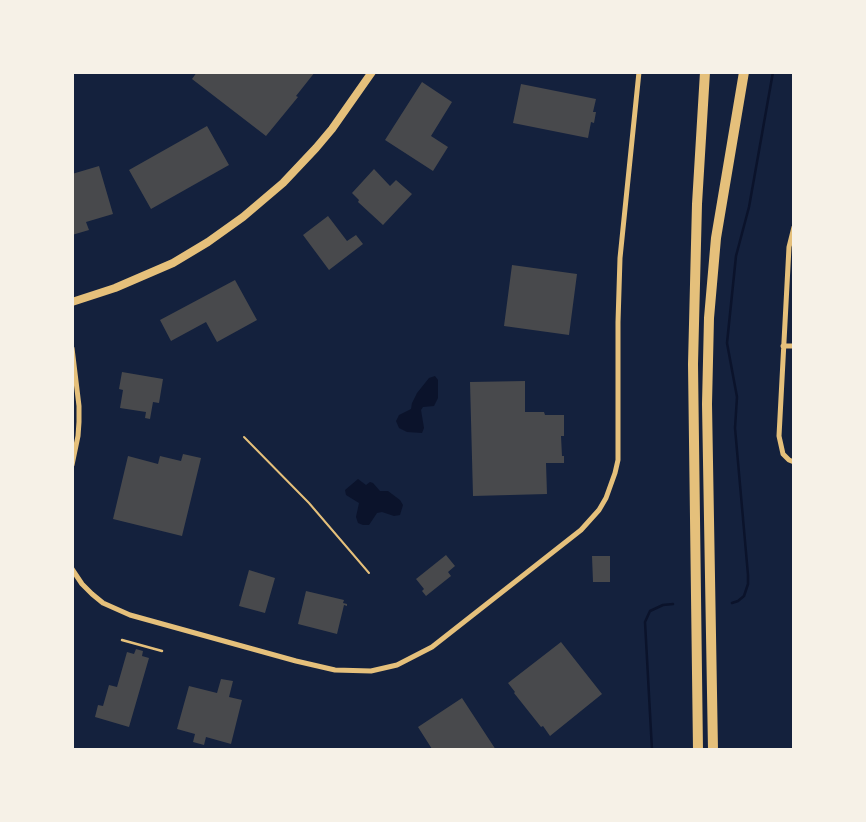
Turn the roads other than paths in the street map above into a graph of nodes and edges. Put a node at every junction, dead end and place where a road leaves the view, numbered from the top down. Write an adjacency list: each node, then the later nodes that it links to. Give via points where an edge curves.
1 (372, 72): 6 (main road, via 316,148 243,217 173,263)
2 (639, 72): 12 (street, via 621,258 618,460 606,498 581,530 432,647 397,665 371,671 319,667 130,615 103,603)
3 (705, 72): 15 (highway, via 692,365)
4 (744, 72): 16 (highway, via 716,238 709,318)
5 (794, 227): 7 (street)
6 (72, 302)
7 (783, 345): 8 (street); 10 (street, via 779,436 783,454)
8 (794, 346)
9 (72, 348): 11 (street, via 79,422)
10 (794, 462)
11 (72, 465)
12 (72, 569)
13 (122, 640): 14 (lane)
14 (162, 651)
15 (698, 750)
16 (713, 750)

